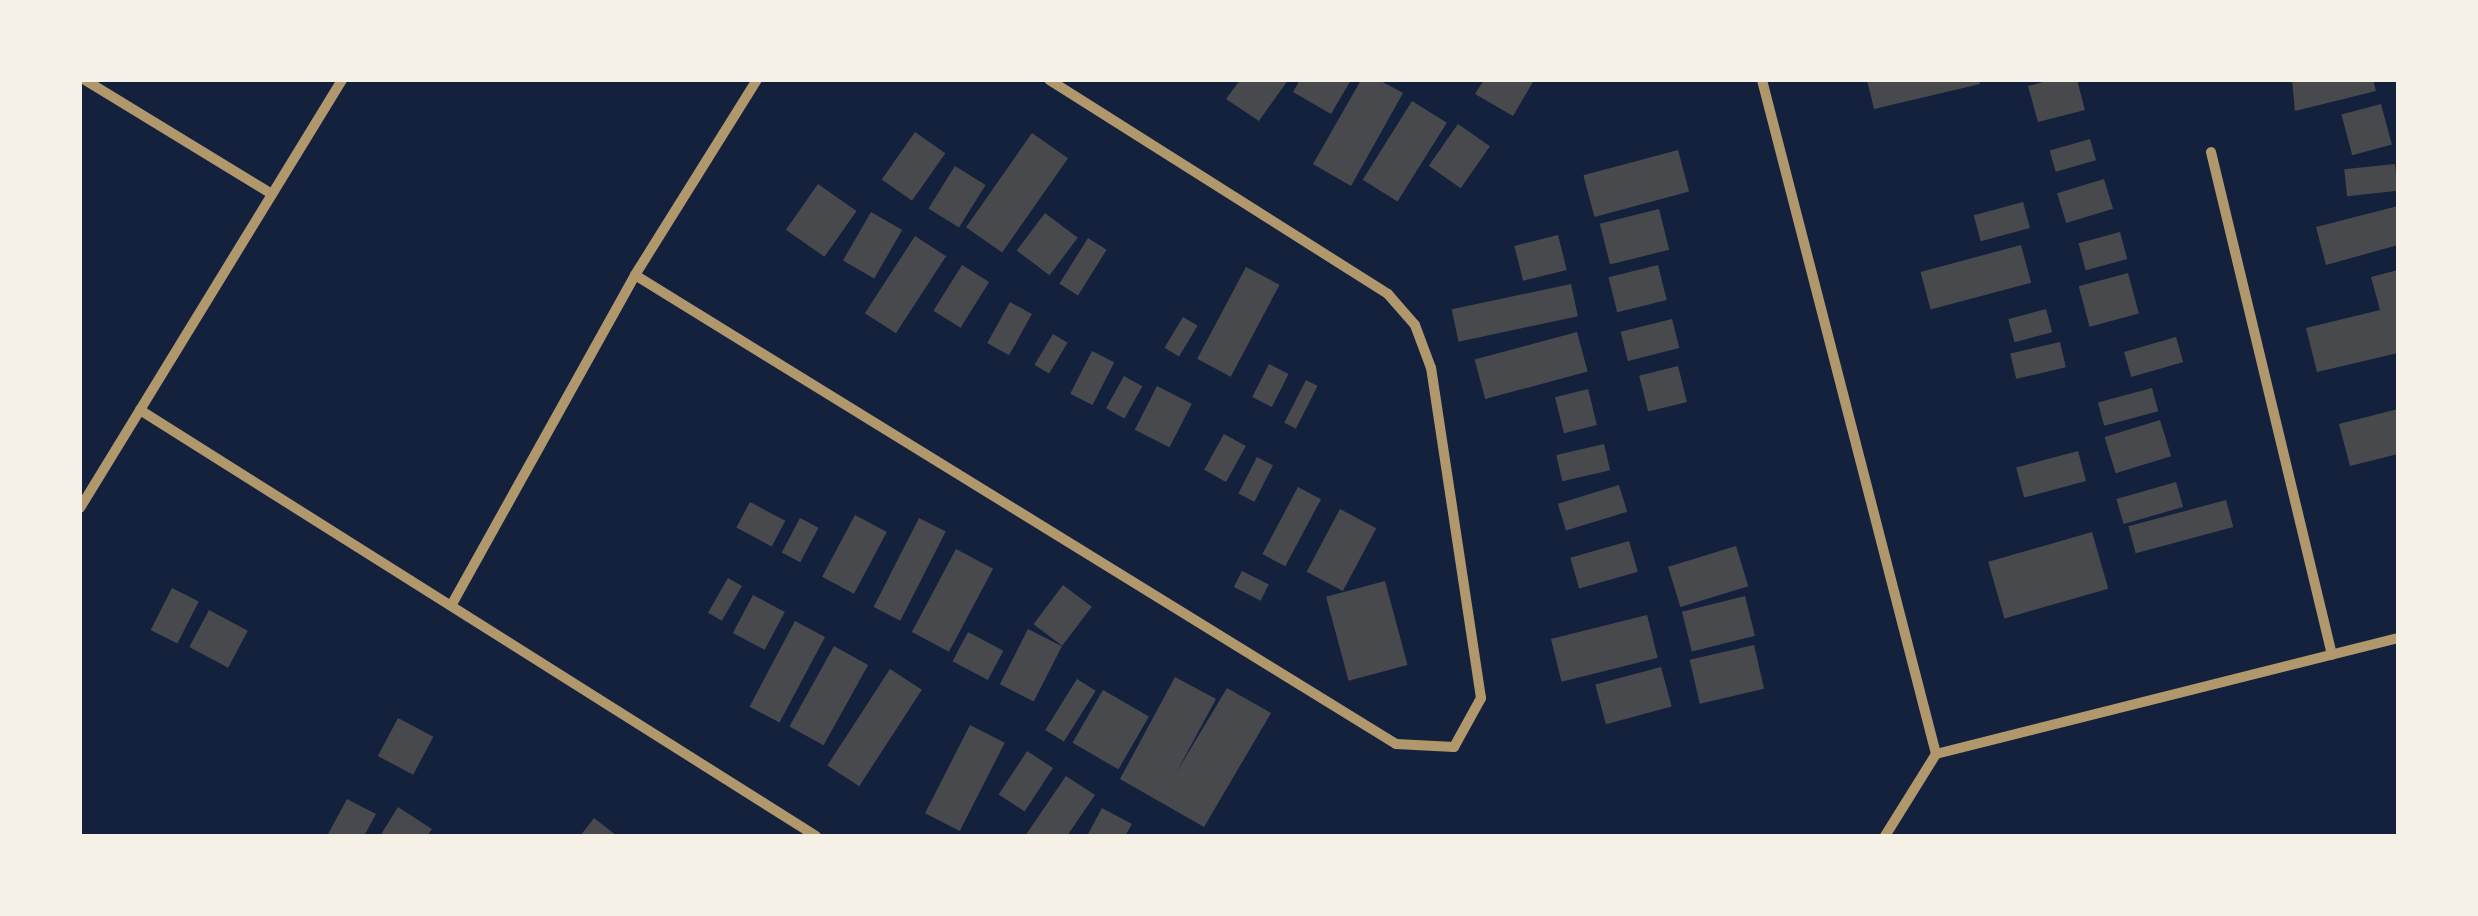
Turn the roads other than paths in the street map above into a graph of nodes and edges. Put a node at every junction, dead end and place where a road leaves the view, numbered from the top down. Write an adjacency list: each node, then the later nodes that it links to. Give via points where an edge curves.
1 (85, 80): 7 (street)
2 (342, 80): 7 (street)
3 (757, 80): 8 (street)
4 (1049, 80): 8 (street, via 1388,294 1415,325 1430,368 1481,698 1454,747 1396,744)
5 (1762, 80): 14 (street)
6 (2211, 152): 13 (street)
7 (272, 194): 9 (street)
8 (635, 275): 11 (street)
9 (140, 410): 10 (street); 11 (street)
10 (80, 508)
11 (452, 604): 15 (street)
12 (2398, 638): 13 (street)
13 (2332, 655): 14 (street)
14 (1936, 754): 16 (street)
15 (816, 836)
16 (1885, 836)

